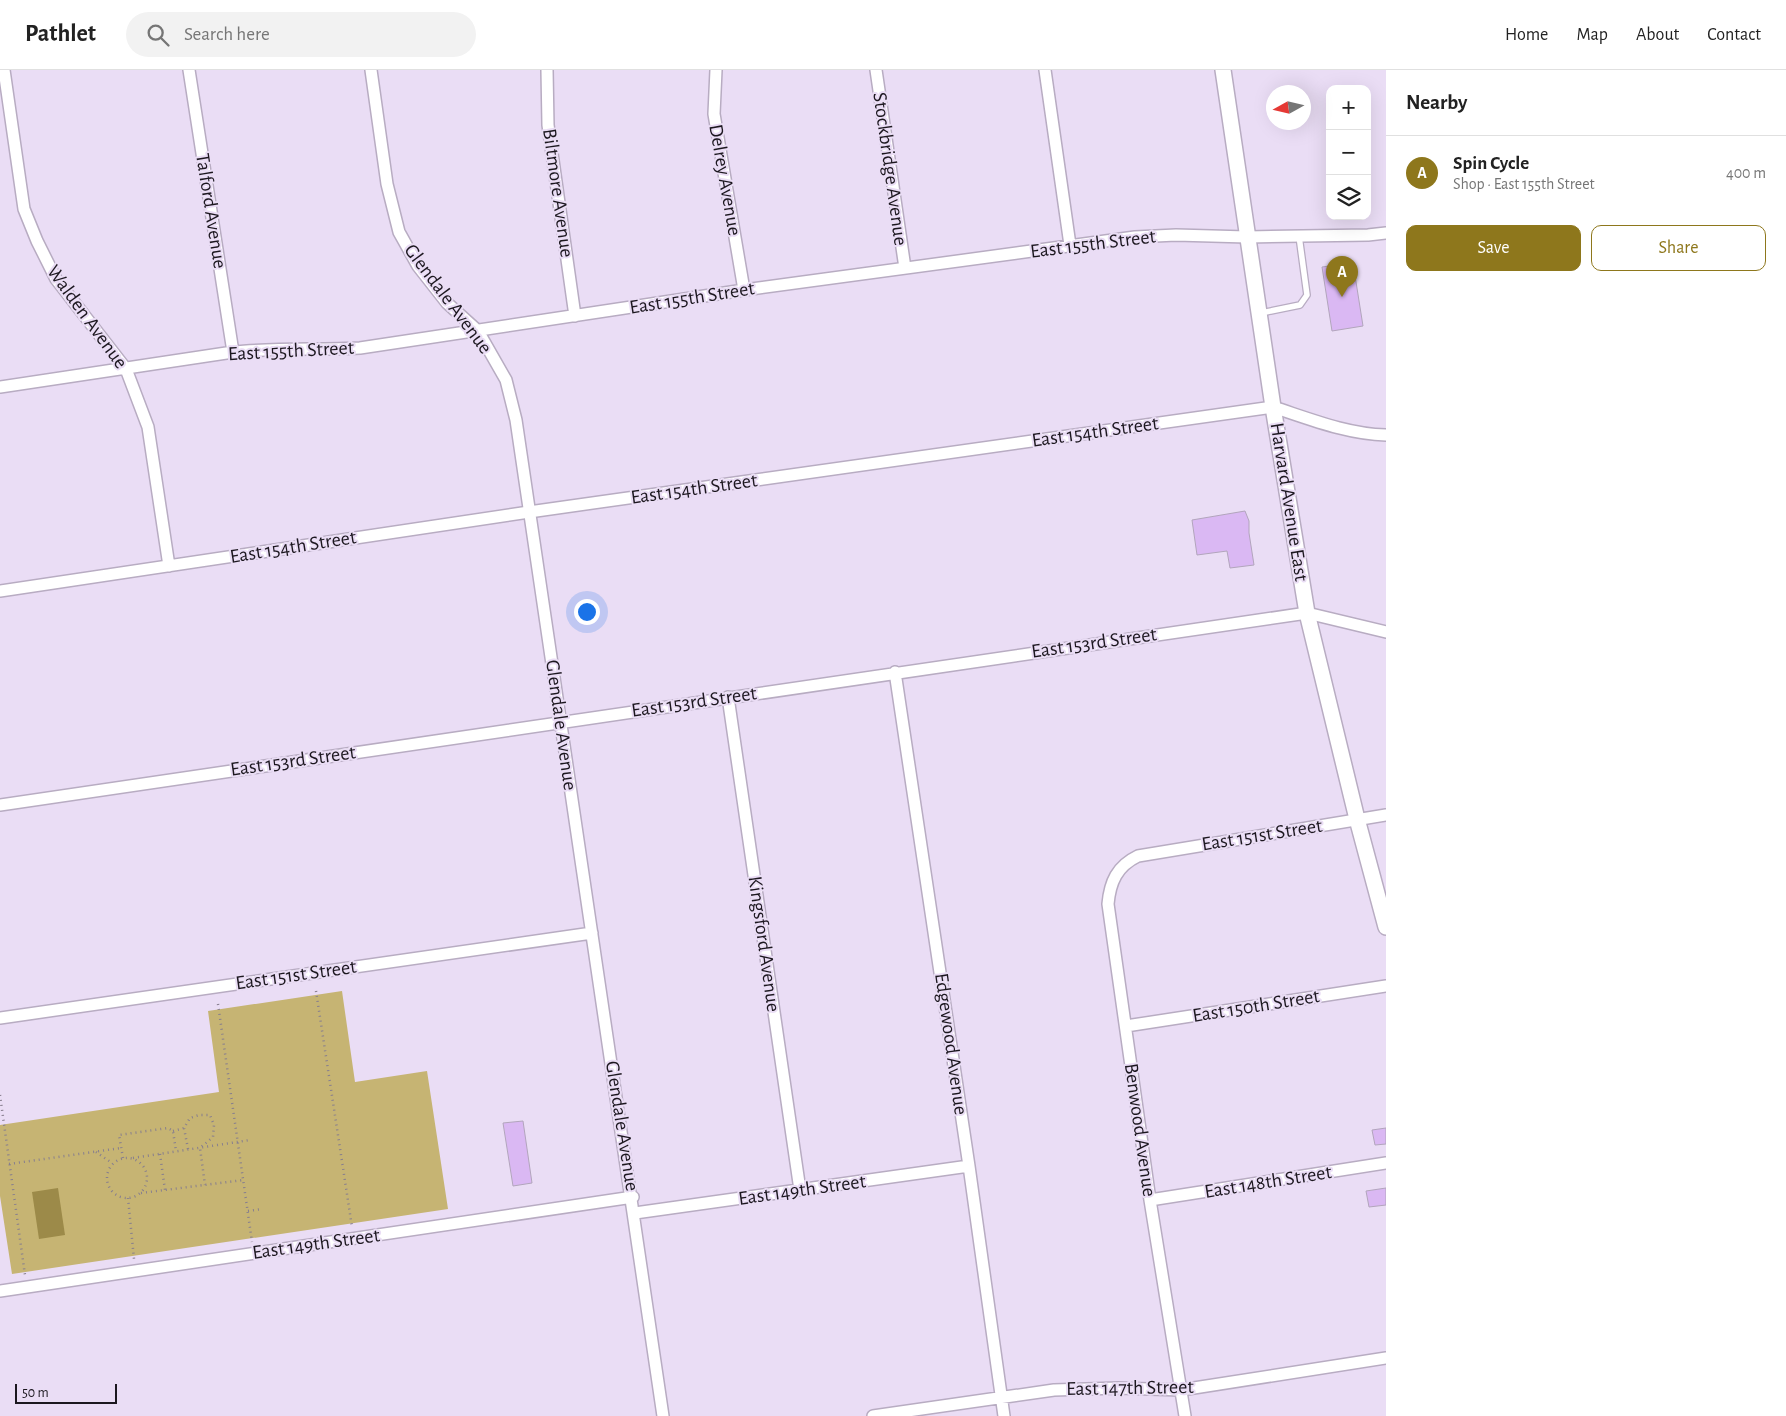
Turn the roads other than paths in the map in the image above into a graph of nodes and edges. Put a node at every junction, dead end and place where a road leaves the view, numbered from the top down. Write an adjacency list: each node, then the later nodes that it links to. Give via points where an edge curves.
1 (4, 70): 19 (street, Walden Avenue, via 24,209 56,279)
2 (189, 70): 18 (street, Talford Avenue)
3 (371, 70): 17 (street, Glendale Avenue, via 387,184 399,232 418,266 447,303)
4 (547, 70): 16 (street, Biltmore Avenue, via 548,125)
5 (716, 70): 14 (street, Delrey Avenue, via 714,114)
6 (876, 70): 13 (street, Stockbridge Avenue)
7 (1045, 70): 12 (street)
8 (1223, 70): 10 (main road, Harvard Avenue East)
9 (1386, 232): 11 (street, East 155th Street)
10 (1247, 236): 11 (street, East 155th Street); 12 (street, East 155th Street, via 1135,237); 15 (main road, Harvard Avenue East)
11 (1299, 236): 15 (lane, via 1307,296 1300,305)
12 (1070, 245): 13 (street, East 155th Street)
13 (905, 268): 14 (street, East 155th Street)
14 (744, 290): 16 (street, East 155th Street)
15 (1259, 313): 21 (main road, Harvard Avenue East)
16 (574, 316): 17 (street, East 155th Street)
17 (478, 331): 18 (street, East 155th Street, via 360,348); 23 (street, Glendale Avenue, via 506,380 516,420)
18 (233, 352): 19 (street, East 155th Street)
19 (126, 368): 20 (street, East 155th Street); 24 (street, Walden Avenue, via 148,427)
20 (0, 387)
21 (1273, 407): 22 (street, East 154th Street, via 1344,430); 23 (street, East 154th Street); 26 (main road, Harvard Avenue East)
22 (1386, 435)
23 (529, 512): 24 (street, East 154th Street); 30 (street, Glendale Avenue)
24 (169, 566): 25 (street, East 154th Street)
25 (0, 591)
26 (1307, 612): 27 (street, East 153rd Street); 28 (street, East 153rd Street); 33 (main road, Harvard Avenue East)
27 (1386, 632)
28 (895, 672): 29 (street, East 153rd Street); 41 (street, Edgewood Avenue)
29 (728, 698): 30 (street, East 153rd Street); 42 (street, Kingsford Avenue)
30 (560, 721): 31 (street, East 153rd Street); 36 (street, Glendale Avenue)
31 (0, 804)
32 (1386, 815): 33 (street, East 151st Street)
33 (1356, 819): 34 (street, East 151st Street); 35 (main road, Harvard Avenue East)
34 (1138, 856): 39 (street, Benwood Avenue, via 1126,862 1109,889 1108,904)
35 (1386, 927)
36 (592, 933): 38 (street, East 151st Street); 43 (street, Glendale Avenue)
37 (1386, 986): 39 (street, East 150th Street)
38 (0, 1018)
39 (1126, 1026): 44 (street, Benwood Avenue)
40 (1386, 1163): 44 (street, East 148th Street)
41 (969, 1166): 42 (street, East 149th Street); 49 (street, Edgewood Avenue)
42 (800, 1190): 45 (street, East 149th Street)
43 (633, 1197): 45 (street, Glendale Avenue); 46 (street, East 149th Street)
44 (1150, 1200): 48 (street, Benwood Avenue)
45 (635, 1213): 50 (street, Glendale Avenue)
46 (0, 1291)
47 (1386, 1358): 48 (street, East 147th Street)
48 (1181, 1390): 49 (street, East 147th Street, via 1054,1390); 53 (street, Benwood Avenue)
49 (1002, 1398): 51 (street, East 147th Street); 52 (street, Edgewood Avenue)
50 (663, 1416)
51 (873, 1416)
52 (1004, 1416)
53 (1185, 1416)

